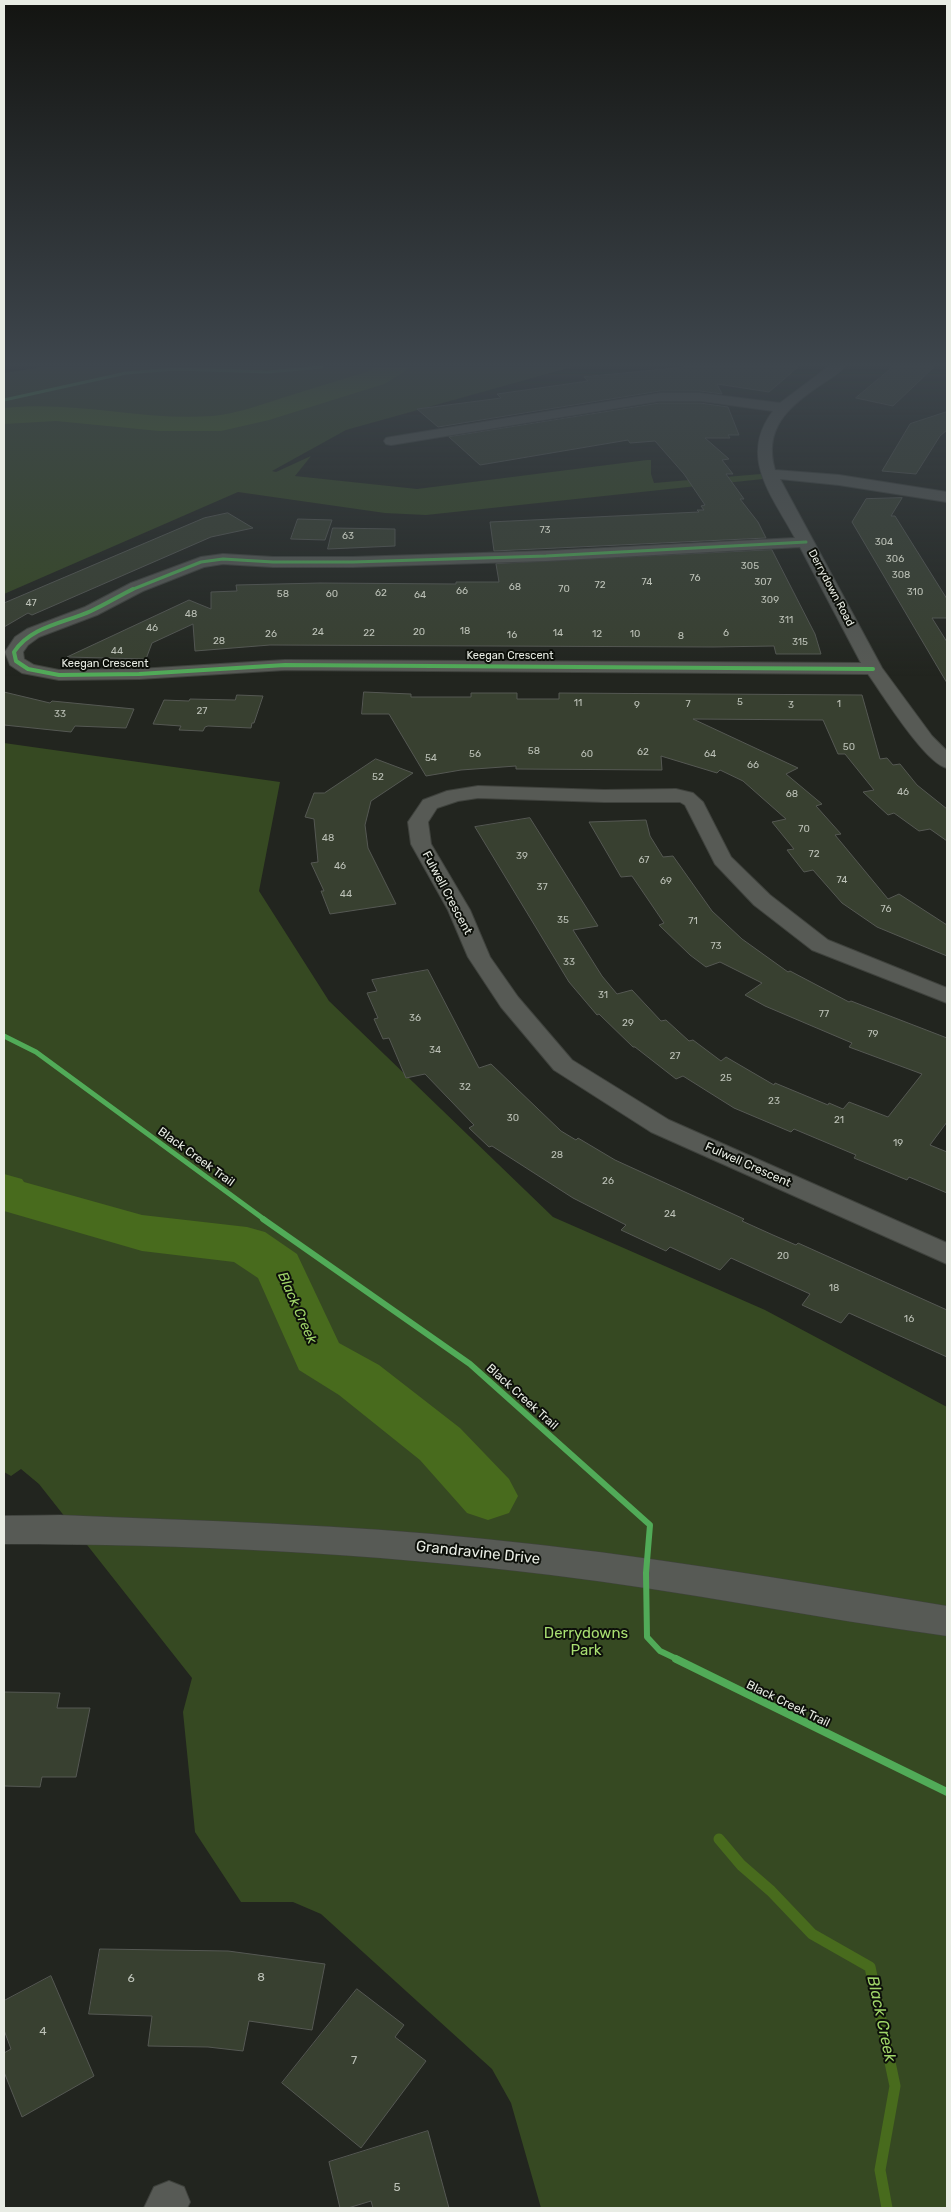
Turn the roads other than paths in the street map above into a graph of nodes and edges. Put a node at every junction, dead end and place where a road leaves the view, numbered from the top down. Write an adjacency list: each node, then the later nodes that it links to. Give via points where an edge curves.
1 (769, 470): 2 (street, Derrydown Road)
2 (770, 474): 3 (street, via 839,480); 4 (street, Derrydown Road)
3 (947, 498)
4 (806, 542): 5 (street, Derrydown Road); 5 (street, Keegan Crescent, via 536,556 346,562 223,559 201,562 33,633 21,641 14,652 16,661 28,669 82,675 285,665)
5 (873, 669): 6 (street, Derrydown Road, via 925,740)
6 (947, 762)
7 (947, 996): 8 (street, Fulwell Crescent, via 820,945 762,900 722,860 693,802 686,797 478,792 430,804 418,822 420,844 459,910 479,957 509,1002 563,1065 660,1126)
8 (947, 1254)
9 (4, 1530): 10 (street, Grandravine Drive, via 60,1529 418,1547 646,1573)
10 (947, 1621)

